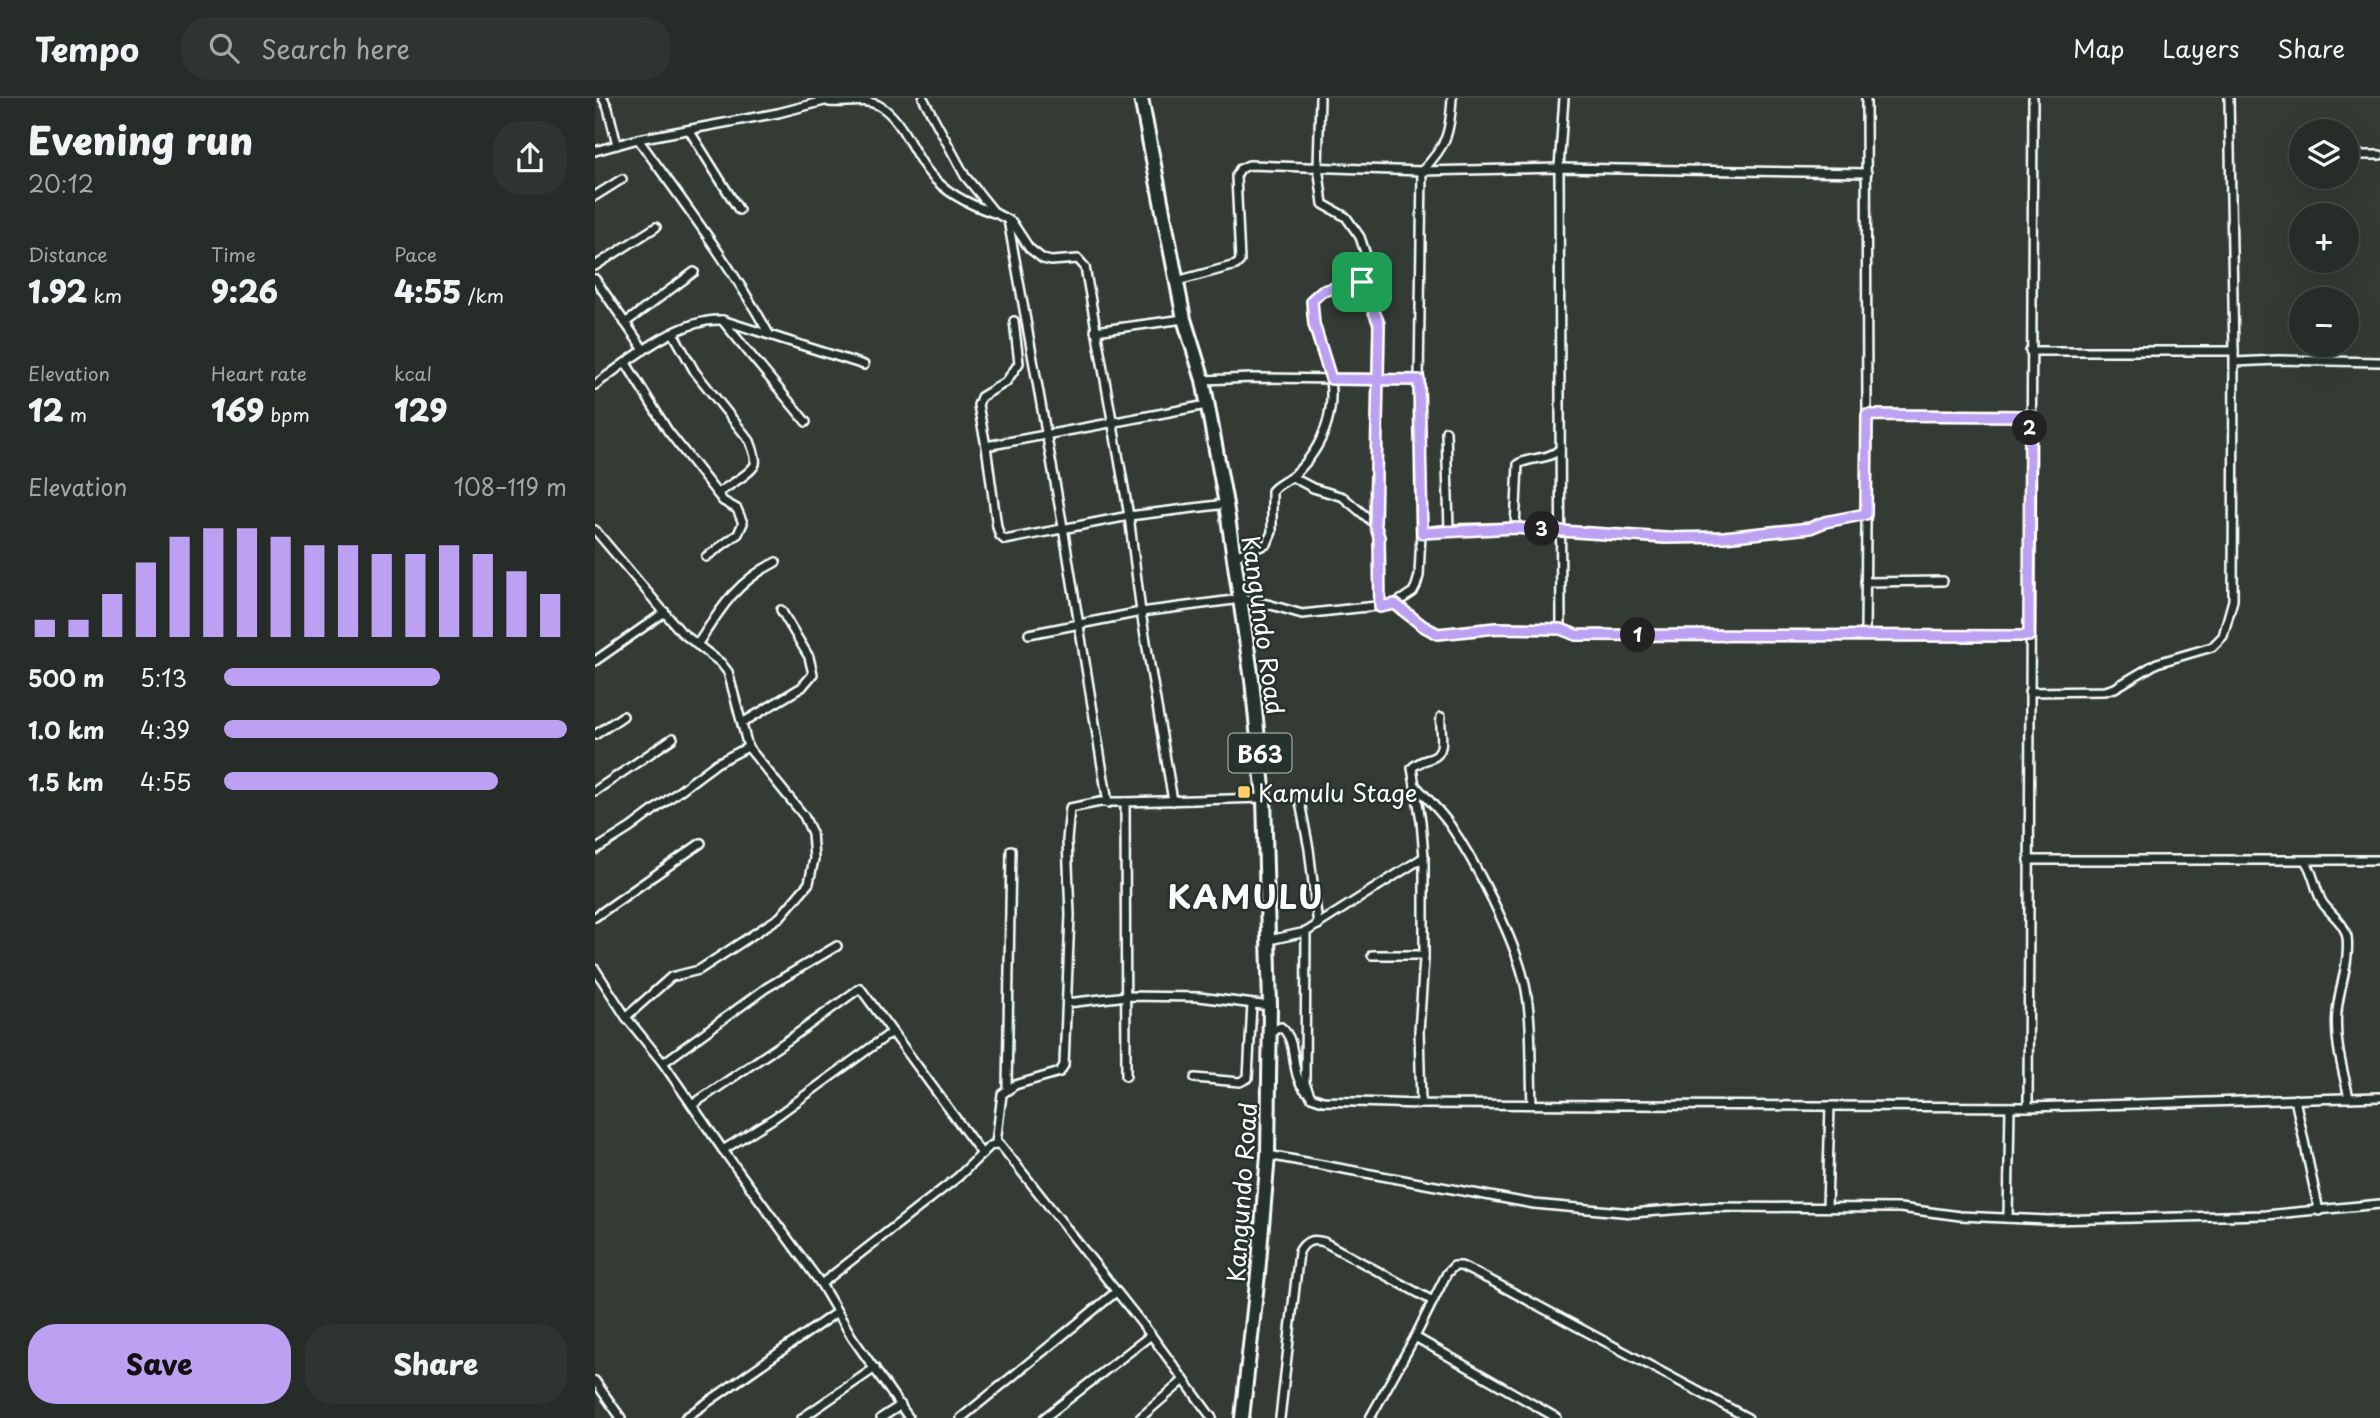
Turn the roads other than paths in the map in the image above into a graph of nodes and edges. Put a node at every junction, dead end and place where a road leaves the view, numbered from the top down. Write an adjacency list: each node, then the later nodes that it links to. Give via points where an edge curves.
1 (603, 98): 14 (street)
2 (835, 98): 11 (street)
3 (923, 98): 25 (street, via 965,176)
4 (1141, 98): 31 (highway, Kangundo Road / B63)
5 (1320, 98): 18 (street)
6 (1452, 98): 20 (street, via 1449,136)
7 (1564, 98): 19 (street)
8 (1866, 98): 21 (street)
9 (2032, 98): 41 (street)
10 (2229, 98): 42 (street)
11 (826, 101): 12 (street); 25 (street, via 877,105 903,132 930,175 965,204)
12 (689, 130): 13 (street); 24 (street)
13 (638, 139): 14 (street); 39 (street, via 713,243)
14 (617, 145): 15 (street)
15 (595, 150)
16 (2359, 155): 17 (street)
17 (2380, 155)
18 (1318, 166): 20 (street); 31 (street, via 1249,165 1240,169 1236,176 1240,261); 32 (street, via 1323,204 1346,217 1370,261 1369,277)
19 (1559, 168): 20 (street); 21 (street); 62 (street)
20 (1422, 171): 52 (street)
21 (1867, 173): 55 (street)
22 (622, 179): 23 (street)
23 (595, 196)
24 (739, 210)
25 (995, 213): 26 (street)
26 (1007, 218): 37 (street, via 1043,259 1078,259 1085,267); 43 (street)
27 (656, 227): 28 (street)
28 (595, 266)
29 (694, 272): 36 (street)
30 (595, 279): 36 (street)
31 (1177, 281): 33 (highway, Kangundo Road / B63)
32 (1362, 282): 49 (street, via 1322,291 1312,300 1314,324); 50 (street, via 1379,324)
33 (1184, 319): 37 (street); 51 (highway, Kangundo Road / B63)
34 (722, 320): 38 (street, via 708,319); 39 (street); 57 (street)
35 (1014, 321): 47 (street)
36 (625, 323): 40 (street)
37 (1095, 331): 58 (street)
38 (673, 333): 40 (street); 64 (street, via 695,372 750,441 754,454 750,472)
39 (769, 335): 48 (street)
40 (644, 351): 46 (street)
41 (2030, 351): 42 (street); 56 (street)
42 (2234, 351): 44 (street)
43 (1032, 356): 47 (street); 60 (street)
44 (2235, 362): 45 (street); 93 (street, via 2233,600 2223,636 2212,647 2157,663 2115,688)
45 (2380, 362)
46 (626, 363): 53 (street); 64 (street, via 668,431)
47 (1019, 363): 61 (street, via 1006,382 978,401)
48 (864, 365)
49 (1331, 379): 50 (street); 51 (street); 63 (street, via 1330,419 1314,450)
50 (1378, 379): 52 (street); 68 (street)
51 (1203, 380): 54 (highway, Kangundo Road / B63)
52 (1419, 380): 74 (street)
53 (595, 385)
54 (1207, 405): 58 (street); 65 (highway, Kangundo Road / B63)
55 (1867, 415): 56 (street); 66 (street)
56 (2030, 416): 90 (street)
57 (806, 422)
58 (1111, 425): 60 (street); 67 (street)
59 (1446, 431): 73 (street)
60 (1046, 435): 61 (street); 69 (street)
61 (986, 446): 69 (street, via 1000,536 1005,540)
62 (1560, 449): 70 (street, via 1546,458 1518,464); 71 (street)
63 (1292, 477): 68 (street, via 1343,497); 75 (street, via 1272,491 1272,532 1267,544)
64 (718, 493): 76 (street, via 737,509 743,523 738,534)
65 (1226, 505): 67 (street); 75 (highway, Kangundo Road / B63)
66 (1866, 514): 71 (street, via 1810,528 1724,537 1665,538); 78 (street)
67 (1129, 516): 69 (street); 85 (street)
68 (1375, 524): 82 (street)
69 (1063, 527): 86 (street)
70 (1515, 528): 71 (street); 73 (street)
71 (1560, 529): 87 (street)
72 (595, 530): 84 (street)
73 (1449, 530): 74 (street)
74 (1422, 533): 81 (street, via 1416,586)
75 (1234, 556): 80 (highway, Kangundo Road / B63)
76 (706, 557)
77 (776, 562): 91 (street, via 757,571 727,598)
78 (1865, 582): 79 (street); 89 (street)
79 (1943, 582)
80 (1241, 599): 82 (street, via 1302,614); 85 (street); 103 (highway, Kangundo Road / B63)
81 (1395, 604): 82 (street); 87 (street, via 1438,634 1496,628)
82 (1380, 607)
83 (781, 610): 96 (street, via 809,657 813,674 802,687)
84 (665, 612): 91 (street); 92 (street)
85 (1141, 612): 86 (street); 104 (street)
86 (1079, 623): 88 (street); 106 (street)
87 (1561, 629): 89 (street, via 1576,635)
88 (1029, 634)
89 (1865, 635): 90 (street)
90 (2029, 636): 93 (street)
91 (698, 645): 96 (street, via 727,672)
92 (595, 661)
93 (2029, 692): 111 (street)
94 (623, 716): 97 (street)
95 (1441, 717): 100 (street, via 1440,752 1412,768)
96 (742, 723): 99 (street)
97 (595, 735)
98 (673, 738): 101 (street)
99 (748, 747): 108 (street, via 717,763); 126 (street, via 804,816 812,833 814,859 809,883 780,918 699,970 671,977)
100 (1414, 784): 110 (street); 138 (street, via 1450,824 1518,963 1527,998)
101 (595, 791)
102 (1299, 797): 115 (street)
103 (1264, 799): 104 (street); 117 (highway, Kangundo Road / B63)
104 (1173, 801): 105 (street)
105 (1125, 802): 106 (street); 122 (street)
106 (1108, 803): 123 (street, via 1074,806 1069,813)
107 (701, 843): 114 (street)
108 (595, 850)
109 (1011, 850): 132 (street)
110 (1424, 857): 115 (street); 120 (street)
111 (2029, 860): 113 (street); 142 (street)
112 (2380, 860): 113 (street)
113 (2306, 862): 135 (street, via 2321,899 2346,934 2348,957 2336,1032)
114 (595, 917)
115 (1318, 925): 116 (street)
116 (1306, 932): 117 (street); 133 (street)
117 (1269, 940): 125 (highway, Kangundo Road / B63)
118 (837, 946): 129 (street, via 767,988)
119 (1372, 954): 120 (street)
120 (1424, 955): 137 (street)
121 (595, 969): 126 (street)
122 (1126, 996): 123 (street); 124 (street, via 1199,997); 130 (street)
123 (1067, 1003): 132 (street, via 1062,1069)
124 (1252, 1004): 125 (street); 131 (street, via 1248,1078 1240,1082)
125 (1270, 1006): 128 (highway, Kangundo Road / B63)
126 (626, 1017): 129 (street)
127 (892, 1032): 139 (street, via 863,989 857,988); 144 (street); 145 (street)
128 (1270, 1032): 133 (street, via 1281,1027 1290,1036 1297,1078); 146 (highway, Kangundo Road / B63)
129 (663, 1063): 139 (street)
130 (1126, 1076)
131 (1195, 1078)
132 (1007, 1089): 143 (street, via 1000,1100)
133 (1307, 1092): 137 (street, via 1322,1101)
134 (2380, 1097): 135 (street)
135 (2349, 1098): 136 (street)
136 (2295, 1099): 142 (street); 149 (street)
137 (1421, 1104): 138 (street)
138 (1532, 1104): 140 (street)
139 (692, 1105): 144 (street)
140 (1830, 1106): 141 (street); 148 (street)
141 (2010, 1107): 142 (street); 150 (street)
142 (2028, 1107)
143 (996, 1143): 145 (street); 152 (street)
144 (723, 1150): 151 (street)
145 (982, 1154): 151 (street)
146 (1268, 1155): 148 (street, via 1534,1204 1632,1213 1711,1207); 171 (highway, Kangundo Road / B63)
147 (2380, 1203): 149 (street)
148 (1826, 1207): 150 (street, via 1901,1208)
149 (2319, 1211): 150 (street)
150 (2008, 1218)
151 (821, 1284): 154 (street)
152 (1116, 1292): 155 (street); 167 (street)
153 (1431, 1300): 156 (street); 161 (street, via 1449,1269 1461,1266); 172 (street, via 1324,1242 1302,1245)
154 (837, 1312): 157 (street); 163 (street)
155 (1151, 1335): 158 (street); 168 (street)
156 (1415, 1337): 173 (street); 174 (street)
157 (875, 1368): 160 (street); 164 (street)
158 (1184, 1380): 169 (street); 170 (street)
159 (595, 1381): 162 (street)
160 (901, 1405): 165 (street); 166 (street)
161 (1733, 1414): 175 (street)
162 (621, 1418)
163 (685, 1418)
164 (802, 1418)
165 (881, 1418)
166 (909, 1418)
167 (961, 1418)
168 (1044, 1418)
169 (1140, 1418)
170 (1212, 1418)
171 (1241, 1418)
172 (1280, 1418)
173 (1370, 1418)
174 (1556, 1418)
175 (1748, 1418)

